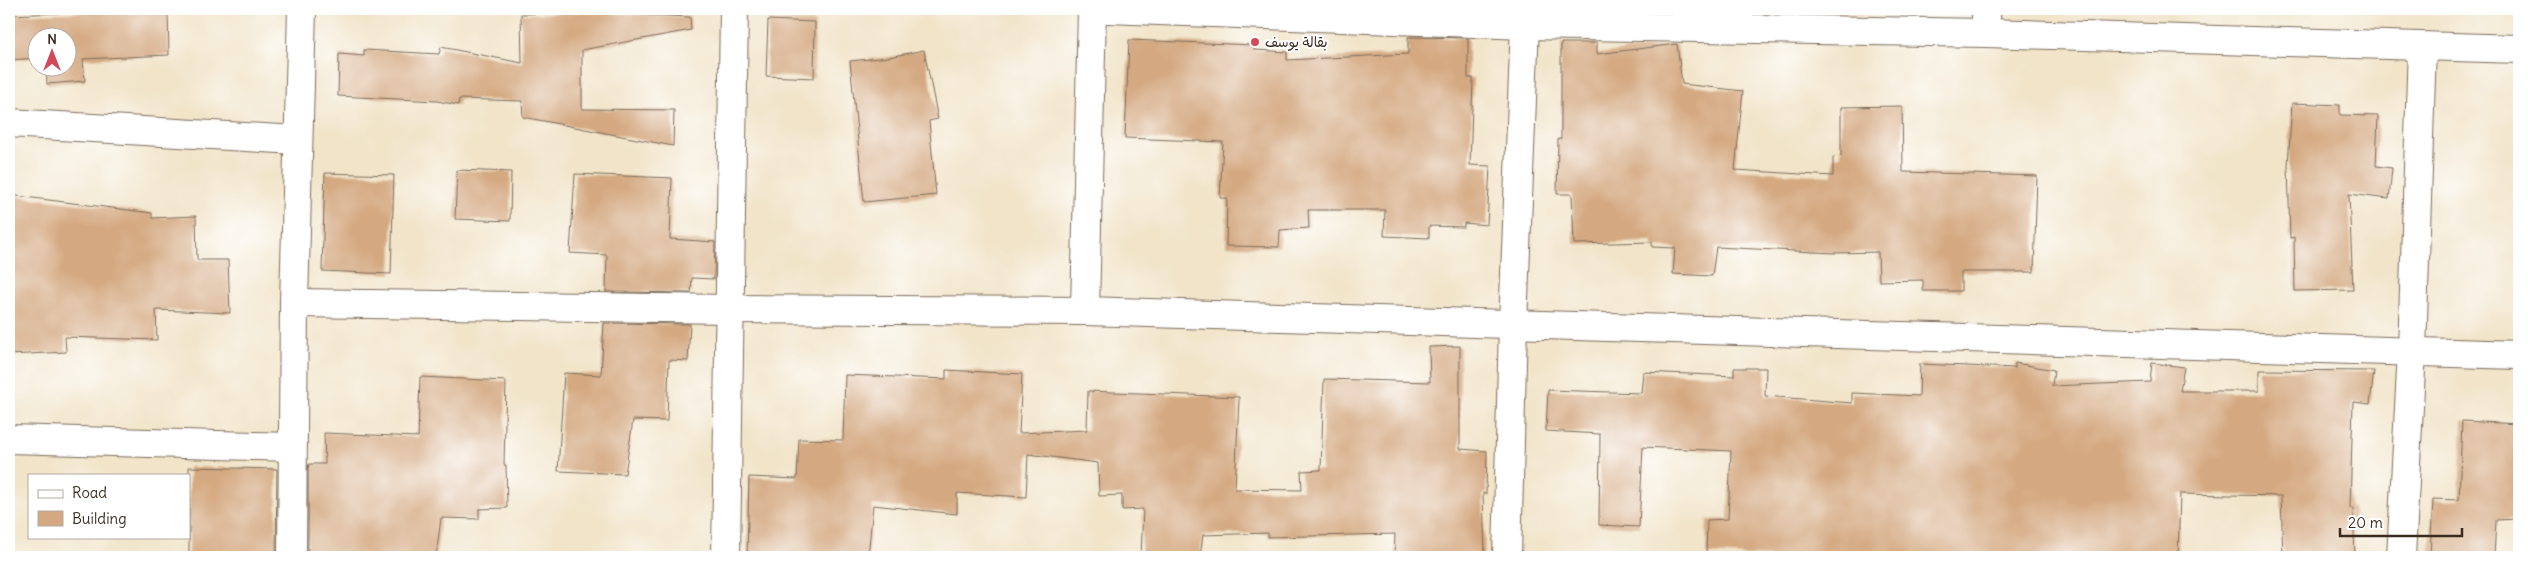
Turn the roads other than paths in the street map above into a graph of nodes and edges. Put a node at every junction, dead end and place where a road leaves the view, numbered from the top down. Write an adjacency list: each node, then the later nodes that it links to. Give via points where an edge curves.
1 (302, 9): 10 (street)
2 (734, 9): 12 (street)
3 (1092, 9): 13 (street)
4 (1107, 9): 6 (street)
5 (1986, 21): 6 (street); 7 (street)
6 (1525, 25): 14 (street)
7 (2422, 48): 8 (street); 15 (street)
8 (2519, 50)
9 (9, 123): 10 (street)
10 (297, 140): 11 (street)
11 (294, 303): 12 (street); 18 (street)
12 (729, 309): 13 (street); 20 (street)
13 (1085, 311): 14 (street)
14 (1513, 324): 15 (street); 21 (street)
15 (2412, 351): 16 (street); 22 (street)
16 (2519, 355)
17 (9, 439): 18 (street)
18 (291, 448): 19 (street)
19 (292, 557)
20 (726, 557)
21 (1507, 557)
22 (2401, 557)

